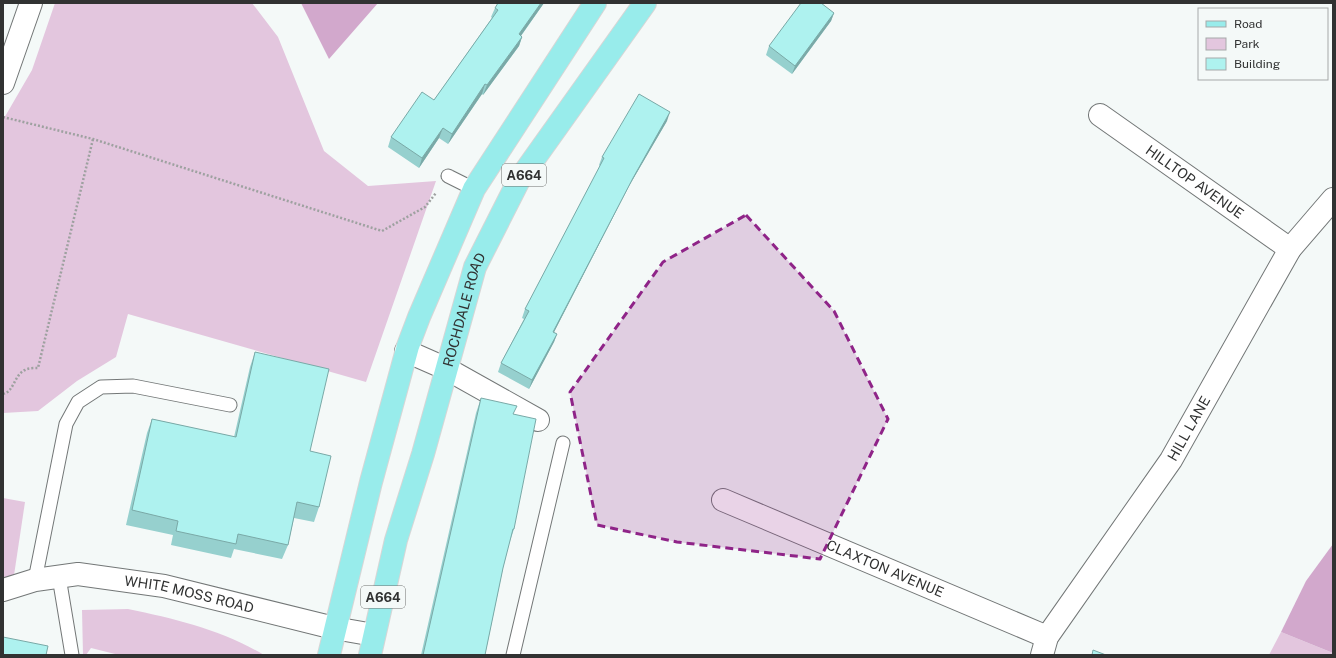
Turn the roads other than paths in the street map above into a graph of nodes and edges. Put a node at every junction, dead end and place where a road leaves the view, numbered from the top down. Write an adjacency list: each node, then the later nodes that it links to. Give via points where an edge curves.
1 (31, 3): 4 (street)
2 (595, 3): 7 (main road)
3 (645, 3): 11 (main road, ROCHDALE ROAD / A664, via 520,180 475,267)
4 (3, 83)
5 (1100, 115): 9 (street, HILLTOP AVENUE)
6 (448, 176): 7 (lane)
7 (474, 189): 10 (main road)
8 (1333, 199): 9 (street, HILL LANE)
9 (1290, 249): 21 (street, HILL LANE, via 1171,460)
10 (406, 351): 11 (street); 19 (main road)
11 (448, 369): 13 (street); 20 (main road, ROCHDALE ROAD / A664, via 396,540)
12 (230, 405): 17 (lane, via 133,386 101,387 78,402 66,424)
13 (538, 420)
14 (563, 443): 24 (lane)
15 (723, 500): 21 (street, CLAXTON AVENUE)
16 (59, 577): 17 (street, WHITE MOSS ROAD); 19 (street, WHITE MOSS ROAD, via 78,574 164,586); 22 (lane)
17 (34, 580): 18 (street, WHITE MOSS ROAD)
18 (3, 590)
19 (334, 628): 20 (street, WHITE MOSS ROAD); 23 (main road)
20 (372, 645)
21 (1045, 646)
22 (72, 655)
23 (328, 655)
24 (513, 655)

